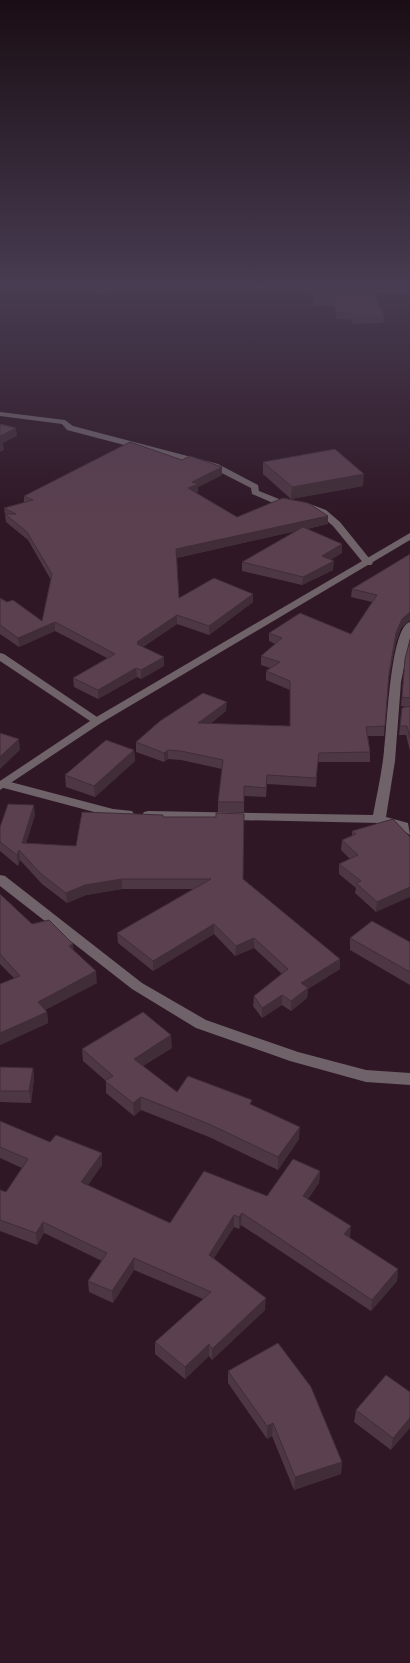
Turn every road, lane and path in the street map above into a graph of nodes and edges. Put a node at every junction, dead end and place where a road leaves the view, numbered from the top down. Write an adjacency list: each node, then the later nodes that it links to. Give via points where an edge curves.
1 (0, 414): 3 (street, via 65,422 70,428 215,466 255,487 255,492 276,501 313,507 326,514)
2 (410, 536): 3 (street)
3 (368, 563): 6 (street)
4 (410, 625): 8 (street, via 396,665 397,711)
5 (0, 656): 6 (street)
6 (97, 721): 7 (street)
7 (2, 785): 8 (street, via 113,813 166,817)
8 (379, 819): 9 (street)
9 (410, 831)
10 (0, 879): 11 (street, via 137,986 201,1024 295,1057 366,1076)
11 (410, 1079)

